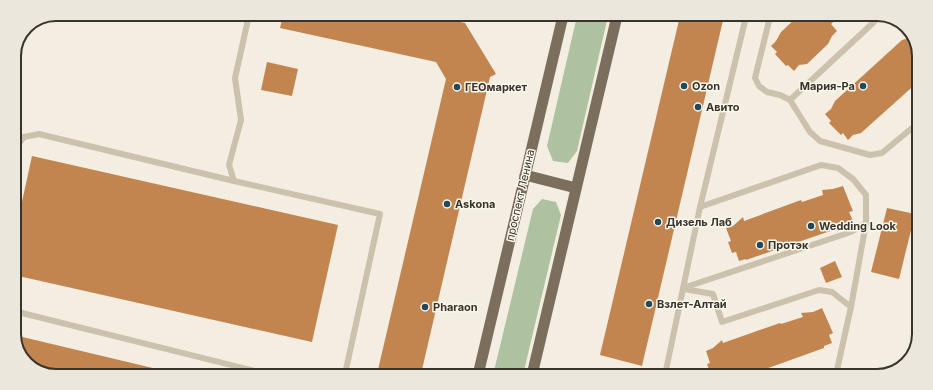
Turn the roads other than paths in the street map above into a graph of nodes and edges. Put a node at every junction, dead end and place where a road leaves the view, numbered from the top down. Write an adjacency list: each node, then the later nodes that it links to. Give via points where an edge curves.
1 (248, 21): 11 (lane, via 235,78 240,120 229,165)
2 (562, 21): 10 (main road, проспект Ленина)
3 (616, 21): 12 (main road)
4 (745, 21): 13 (lane)
5 (769, 21): 7 (lane, via 755,78 759,86 767,92)
6 (875, 21): 7 (lane)
7 (790, 100): 8 (lane, via 810,132 820,141 870,155 882,153)
8 (912, 128)
9 (21, 141): 11 (lane, via 24,137 39,134)
10 (525, 175): 12 (main road); 20 (main road, проспект Ленина)
11 (234, 181): 19 (lane, via 380,214)
12 (576, 188): 21 (main road)
13 (700, 207): 14 (lane, via 822,165 838,168 853,179 866,195); 15 (lane)
14 (866, 223): 15 (lane, via 851,232); 16 (lane)
15 (682, 288): 16 (lane, via 713,294 722,322 819,290 832,292); 22 (lane)
16 (851, 307): 23 (lane)
17 (21, 313): 18 (lane)
18 (247, 369)
19 (346, 369)
20 (479, 369)
21 (533, 369)
22 (666, 369)
23 (837, 369)

